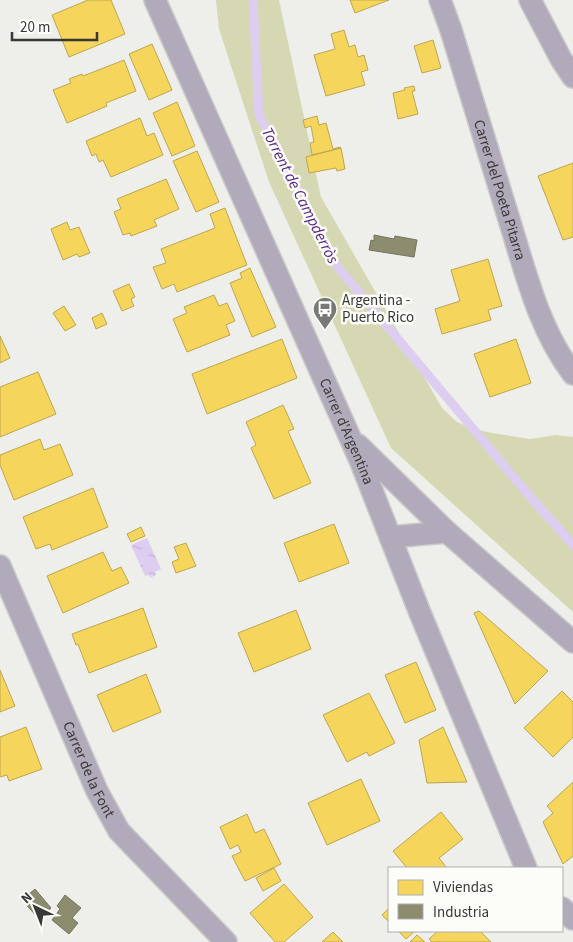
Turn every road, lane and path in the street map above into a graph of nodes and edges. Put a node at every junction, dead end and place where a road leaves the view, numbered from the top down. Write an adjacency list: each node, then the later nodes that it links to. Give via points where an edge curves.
1 (155, 0): 6 (street, Carrer d'Argentina)
2 (440, 0): 5 (street, Carrer del Poeta Pitarra, via 544,324)
3 (530, 0): 4 (street)
4 (573, 77)
5 (573, 374)
6 (350, 438): 7 (street); 8 (street, Carrer d'Argentina)
7 (448, 532): 8 (street); 10 (street)
8 (390, 537): 11 (street, Carrer d'Argentina)
9 (0, 566): 14 (street, Carrer de la Font, via 97,791 119,831)
10 (573, 642)
11 (526, 867)
12 (563, 909): 13 (street)
13 (573, 918)
14 (226, 942)

